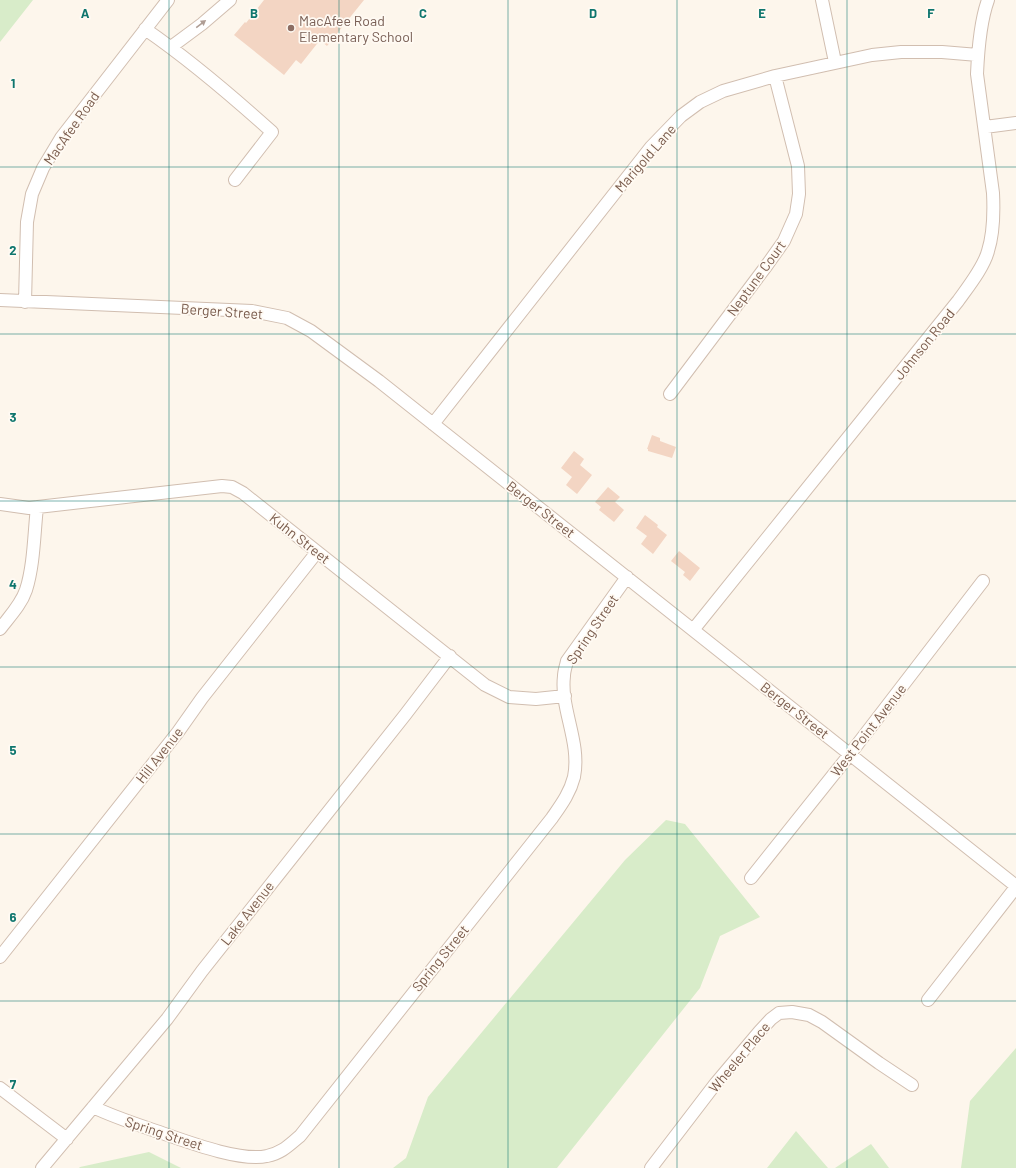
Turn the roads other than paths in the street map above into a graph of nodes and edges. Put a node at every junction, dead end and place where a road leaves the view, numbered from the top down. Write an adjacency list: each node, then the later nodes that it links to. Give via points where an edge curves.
1 (168, 0): 5 (street, MacAfee Road)
2 (230, 0): 6 (street, one-way to 2)
3 (822, 0): 8 (street)
4 (988, 0): 7 (street, Johnson Road)
5 (145, 29): 6 (street); 14 (street, MacAfee Road, via 61,138 43,168 32,194 27,222)
6 (171, 47): 12 (street, via 272,132)
7 (978, 55): 8 (street, Marigold Lane, via 901,52); 11 (street, Johnson Road, via 977,74)
8 (835, 62): 9 (street, Marigold Lane)
9 (775, 76): 15 (street, Neptune Court, via 798,166 796,214 780,247); 16 (street, Marigold Lane, via 723,91 700,102 681,116 651,147)
10 (1016, 123): 11 (street)
11 (985, 127): 23 (street, Johnson Road, via 993,193 993,225 988,252 976,275 958,302)
12 (235, 180)
13 (0, 300): 14 (street, Berger Street)
14 (25, 302): 16 (street, Berger Street, via 252,311 287,318 312,331)
15 (670, 394)
16 (434, 424): 20 (street, Berger Street)
17 (0, 504): 18 (street, Kuhn Street)
18 (37, 507): 19 (street, Kuhn Street, via 222,486 232,487); 22 (street, via 30,572 25,591 18,606)
19 (317, 552): 24 (street, Kuhn Street); 29 (street, Hill Avenue)
20 (627, 577): 23 (street, Berger Street); 25 (street, Spring Street, via 567,661 564,676)
21 (984, 580): 26 (street, West Point Avenue)
22 (0, 629)
23 (693, 630): 26 (street, Berger Street)
24 (450, 656): 25 (street, Kuhn Street, via 485,685 509,697 536,699); 33 (street, Lake Avenue, via 167,1019)
25 (565, 696): 33 (street, Spring Street, via 575,749 574,776 564,800 300,1136 290,1145 284,1150 266,1156 243,1156 202,1146)
26 (850, 754): 27 (street, West Point Avenue); 28 (street, Berger Street)
27 (751, 878)
28 (1016, 886): 30 (street)
29 (0, 957)
30 (928, 1000)
31 (912, 1085): 36 (street, Wheeler Place, via 822,1022 809,1015 779,1013 759,1032 716,1083)
32 (0, 1088): 34 (street)
33 (93, 1108): 34 (street, Lake Avenue)
34 (66, 1139): 35 (street, Lake Avenue)
35 (42, 1168)
36 (651, 1168)

